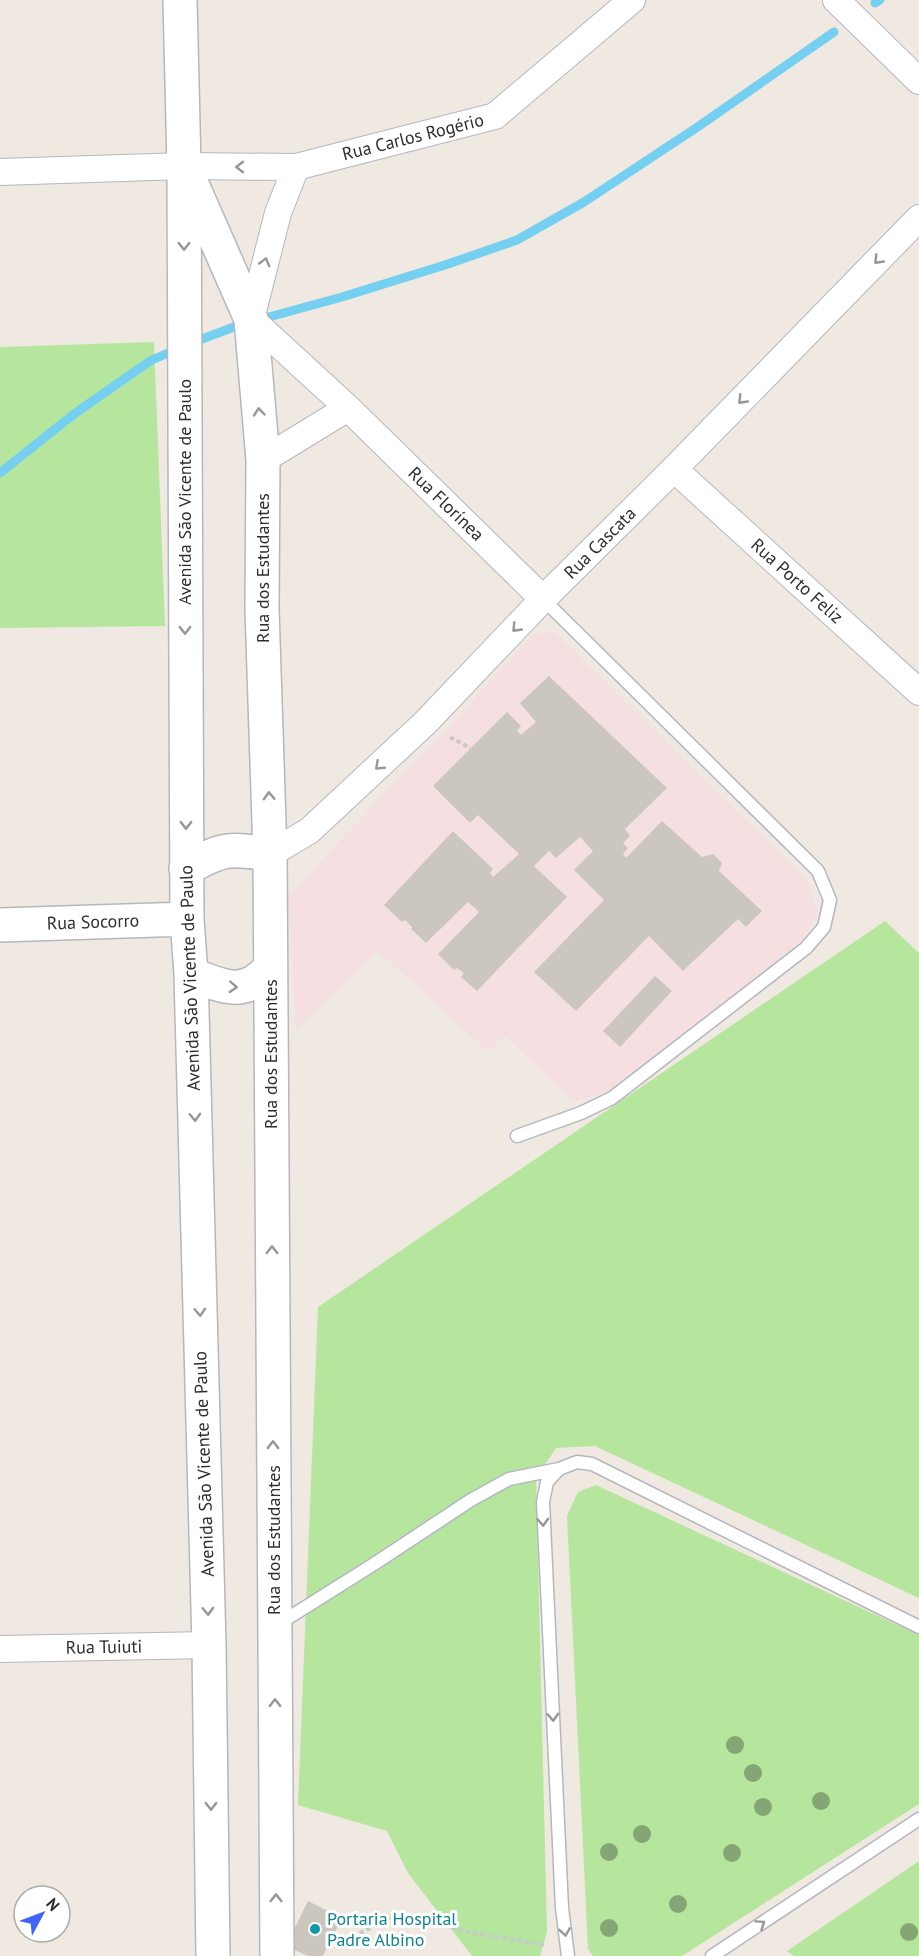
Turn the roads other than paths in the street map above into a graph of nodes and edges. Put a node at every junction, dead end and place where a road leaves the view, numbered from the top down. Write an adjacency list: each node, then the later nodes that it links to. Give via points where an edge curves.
1 (180, 0): 5 (main road, Avenida São Vicente de Paulo)
2 (632, 0): 6 (street, Rua Carlos Rogério, via 495,116)
3 (836, 0): 4 (street)
4 (919, 81)
5 (184, 166): 6 (street, Rua Carlos Rogério, one-way to 5); 7 (street, Rua Carlos Rogério); 9 (main road, Rua dos Estudantes); 16 (main road, Avenida São Vicente de Paulo, one-way to 16)
6 (296, 167): 9 (street, one-way to 6, via 278,213)
7 (0, 172)
8 (919, 218): 12 (street, Rua Cascata, one-way to 12)
9 (251, 319): 10 (street, Rua Florínea); 11 (main road, Rua dos Estudantes, one-way to 9)
10 (348, 408): 11 (street); 13 (street, Rua Florínea)
11 (263, 460): 15 (main road, Rua dos Estudantes, one-way to 11, via 262,609)
12 (674, 469): 13 (street, Rua Cascata); 14 (street, Rua Porto Feliz)
13 (543, 599): 15 (street, Rua Cascata, one-way to 15, via 426,722 320,822); 21 (lane, via 818,871 830,900 824,927 806,948 612,1098)
14 (914, 678)
15 (270, 854): 16 (main road, via 226,850); 19 (main road, Rua dos Estudantes)
16 (186, 869): 17 (main road, Avenida São Vicente de Paulo)
17 (187, 919): 18 (main road, Rua Socorro); 20 (main road, Avenida São Vicente de Paulo)
18 (0, 926)
19 (270, 968): 20 (main road, one-way to 19, via 220,986 246,987); 24 (main road, Rua dos Estudantes, one-way to 19)
20 (191, 974): 25 (main road, Avenida São Vicente de Paulo, one-way to 25)
21 (517, 1136)
22 (559, 1469): 23 (lane, via 577,1462 592,1464); 24 (lane, via 509,1479 480,1494); 29 (lane, one-way to 29, via 547,1482 543,1502 562,1908)
23 (919, 1626)
24 (275, 1627): 28 (main road, Rua dos Estudantes, one-way to 24)
25 (209, 1645): 26 (street, Rua Tuiuti); 31 (main road, Avenida São Vicente de Paulo, one-way to 31)
26 (0, 1649)
27 (919, 1819): 30 (lane, one-way to 27)
28 (277, 1945)
29 (568, 1952)
30 (719, 1955)
31 (213, 1956)

